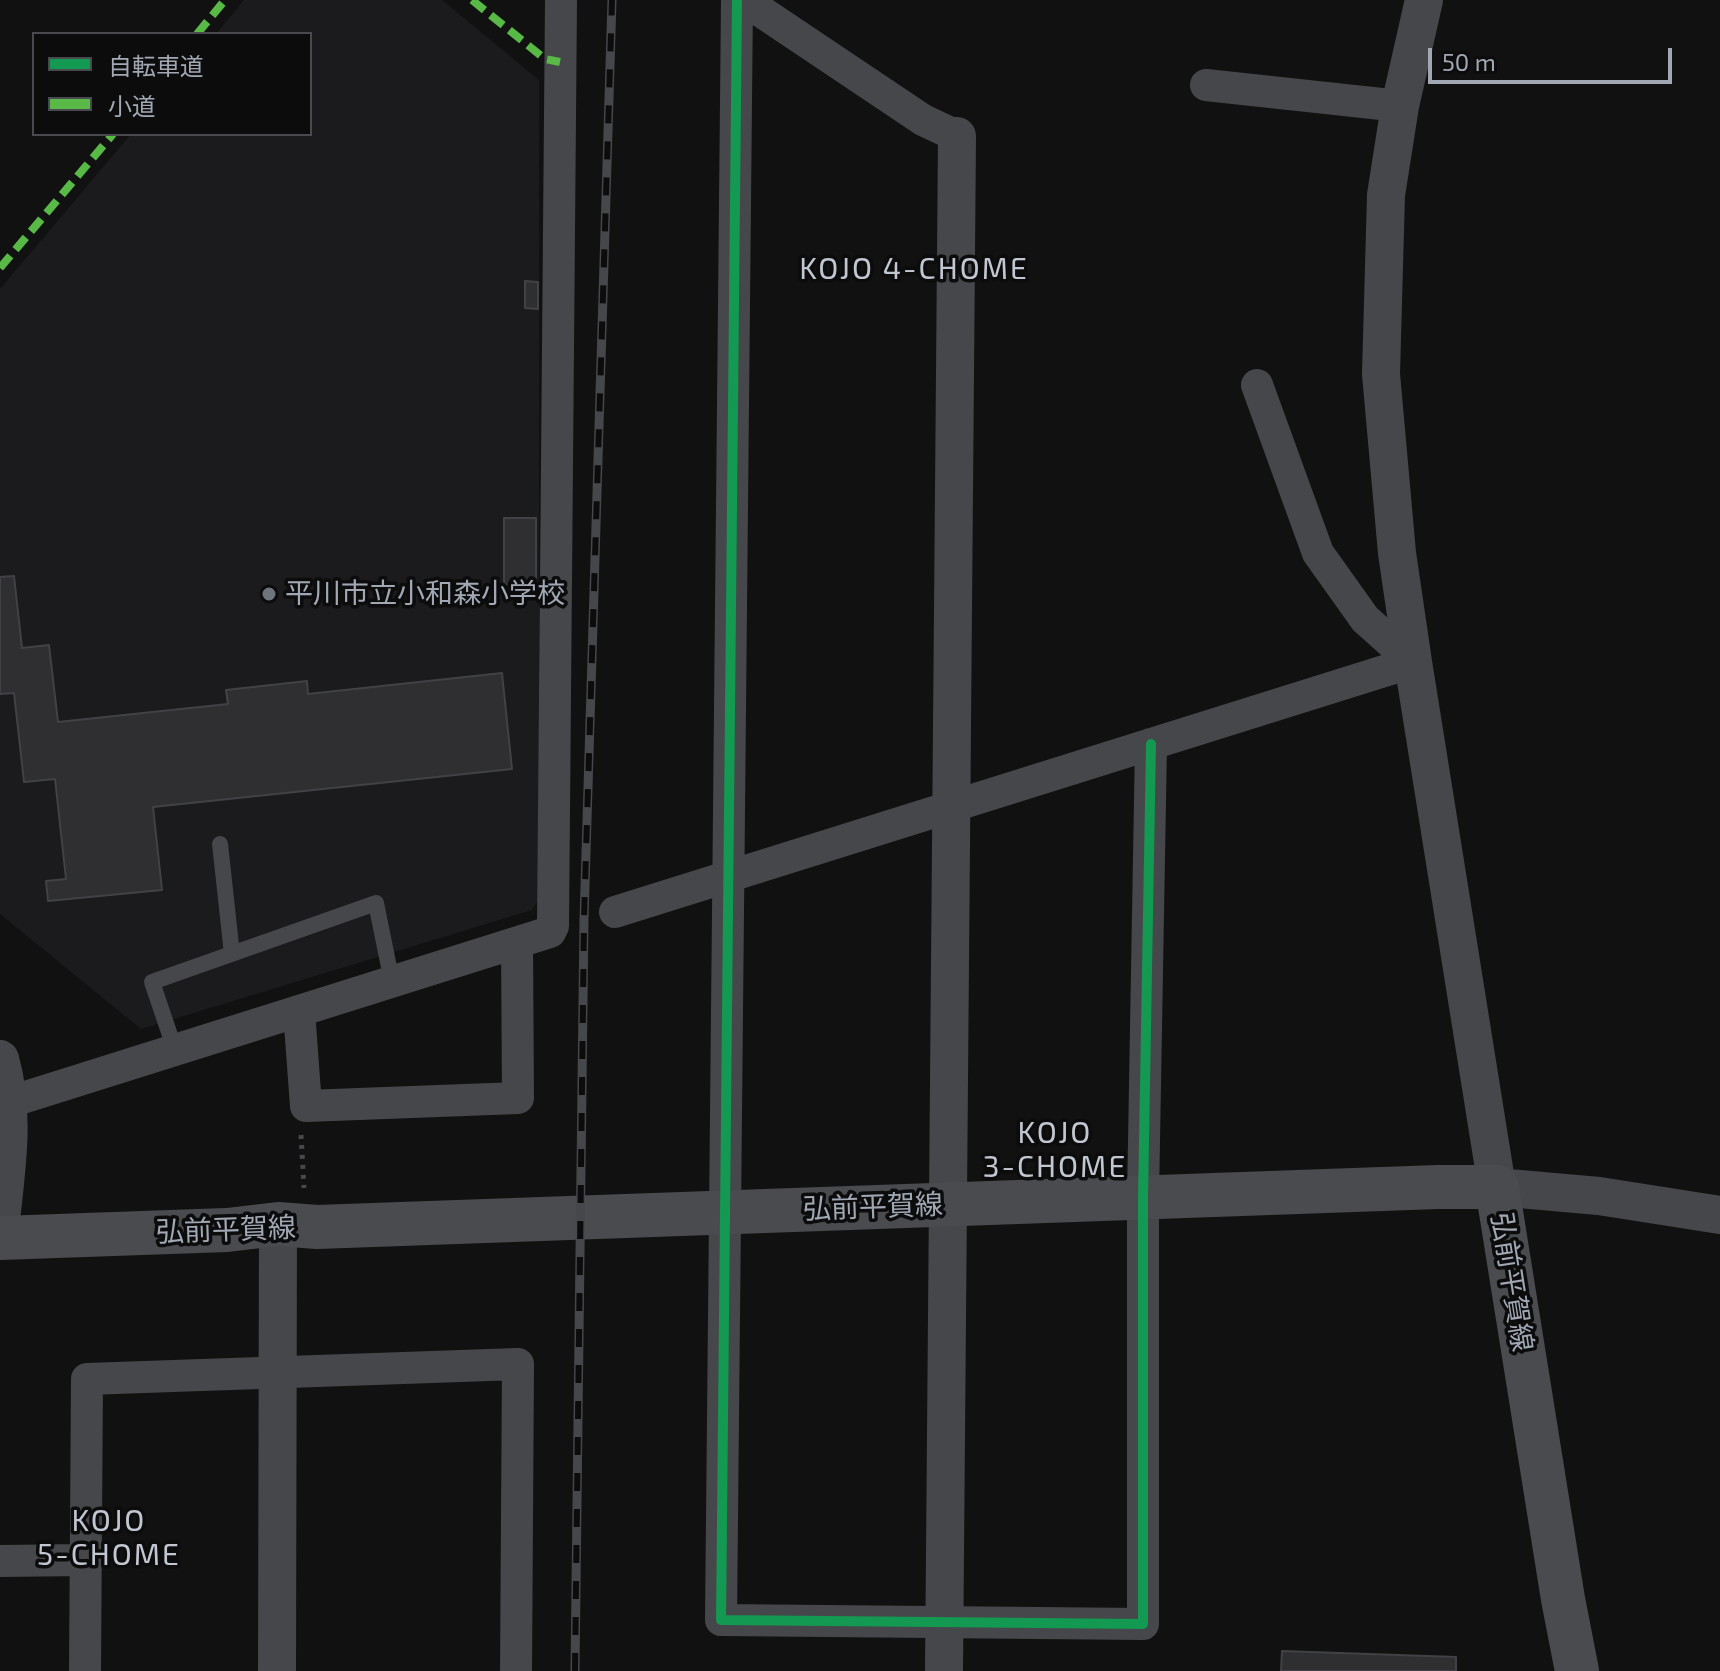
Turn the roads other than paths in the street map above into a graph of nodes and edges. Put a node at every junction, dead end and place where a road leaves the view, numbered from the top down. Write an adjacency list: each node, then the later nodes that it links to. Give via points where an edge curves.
1 (561, 0): 15 (street, via 553,926 550,932)
2 (737, 0): 13 (street)
3 (744, 0): 7 (street, via 923,120)
4 (1424, 0): 6 (street)
5 (1206, 85): 6 (street)
6 (1400, 106): 9 (street, via 1386,195 1381,374)
7 (957, 136): 11 (street)
8 (1257, 385): 9 (street, via 1318,553 1365,619)
9 (1413, 662): 10 (street); 22 (street)
10 (1151, 744): 11 (street); 23 (street)
11 (952, 806): 13 (street); 24 (street)
12 (220, 844): 16 (lane)
13 (729, 876): 14 (street); 26 (street)
14 (615, 912)
15 (517, 943): 17 (street); 18 (street, via 518,1098 306,1106)
16 (232, 954): 17 (lane, via 376,903); 19 (lane, via 152,982)
17 (392, 982): 18 (street)
18 (299, 1011): 19 (street)
19 (175, 1050): 21 (street)
20 (0, 1059): 21 (street)
21 (4, 1104): 28 (street, via 9,1131)
22 (1497, 1187): 23 (main road, 弘前平賀線); 27 (street); 38 (main road, 弘前平賀線)
23 (1143, 1198): 24 (main road, 弘前平賀線); 33 (street, via 1143,1624)
24 (948, 1205): 26 (main road, 弘前平賀線); 33 (street)
25 (291, 1210): 26 (main road, 弘前平賀線, via 317,1227); 29 (main road, 弘前平賀線, via 227,1230); 30 (street)
26 (725, 1213): 33 (street, via 721,1620)
27 (1720, 1215)
28 (0, 1229)
29 (0, 1238)
30 (279, 1372): 31 (street, via 87,1379); 35 (street); 36 (street, via 518,1364)
31 (85, 1560): 32 (street); 34 (street)
32 (0, 1561)
33 (944, 1622): 37 (street)
34 (85, 1671)
35 (277, 1671)
36 (516, 1671)
37 (944, 1671)
38 (1577, 1671)

